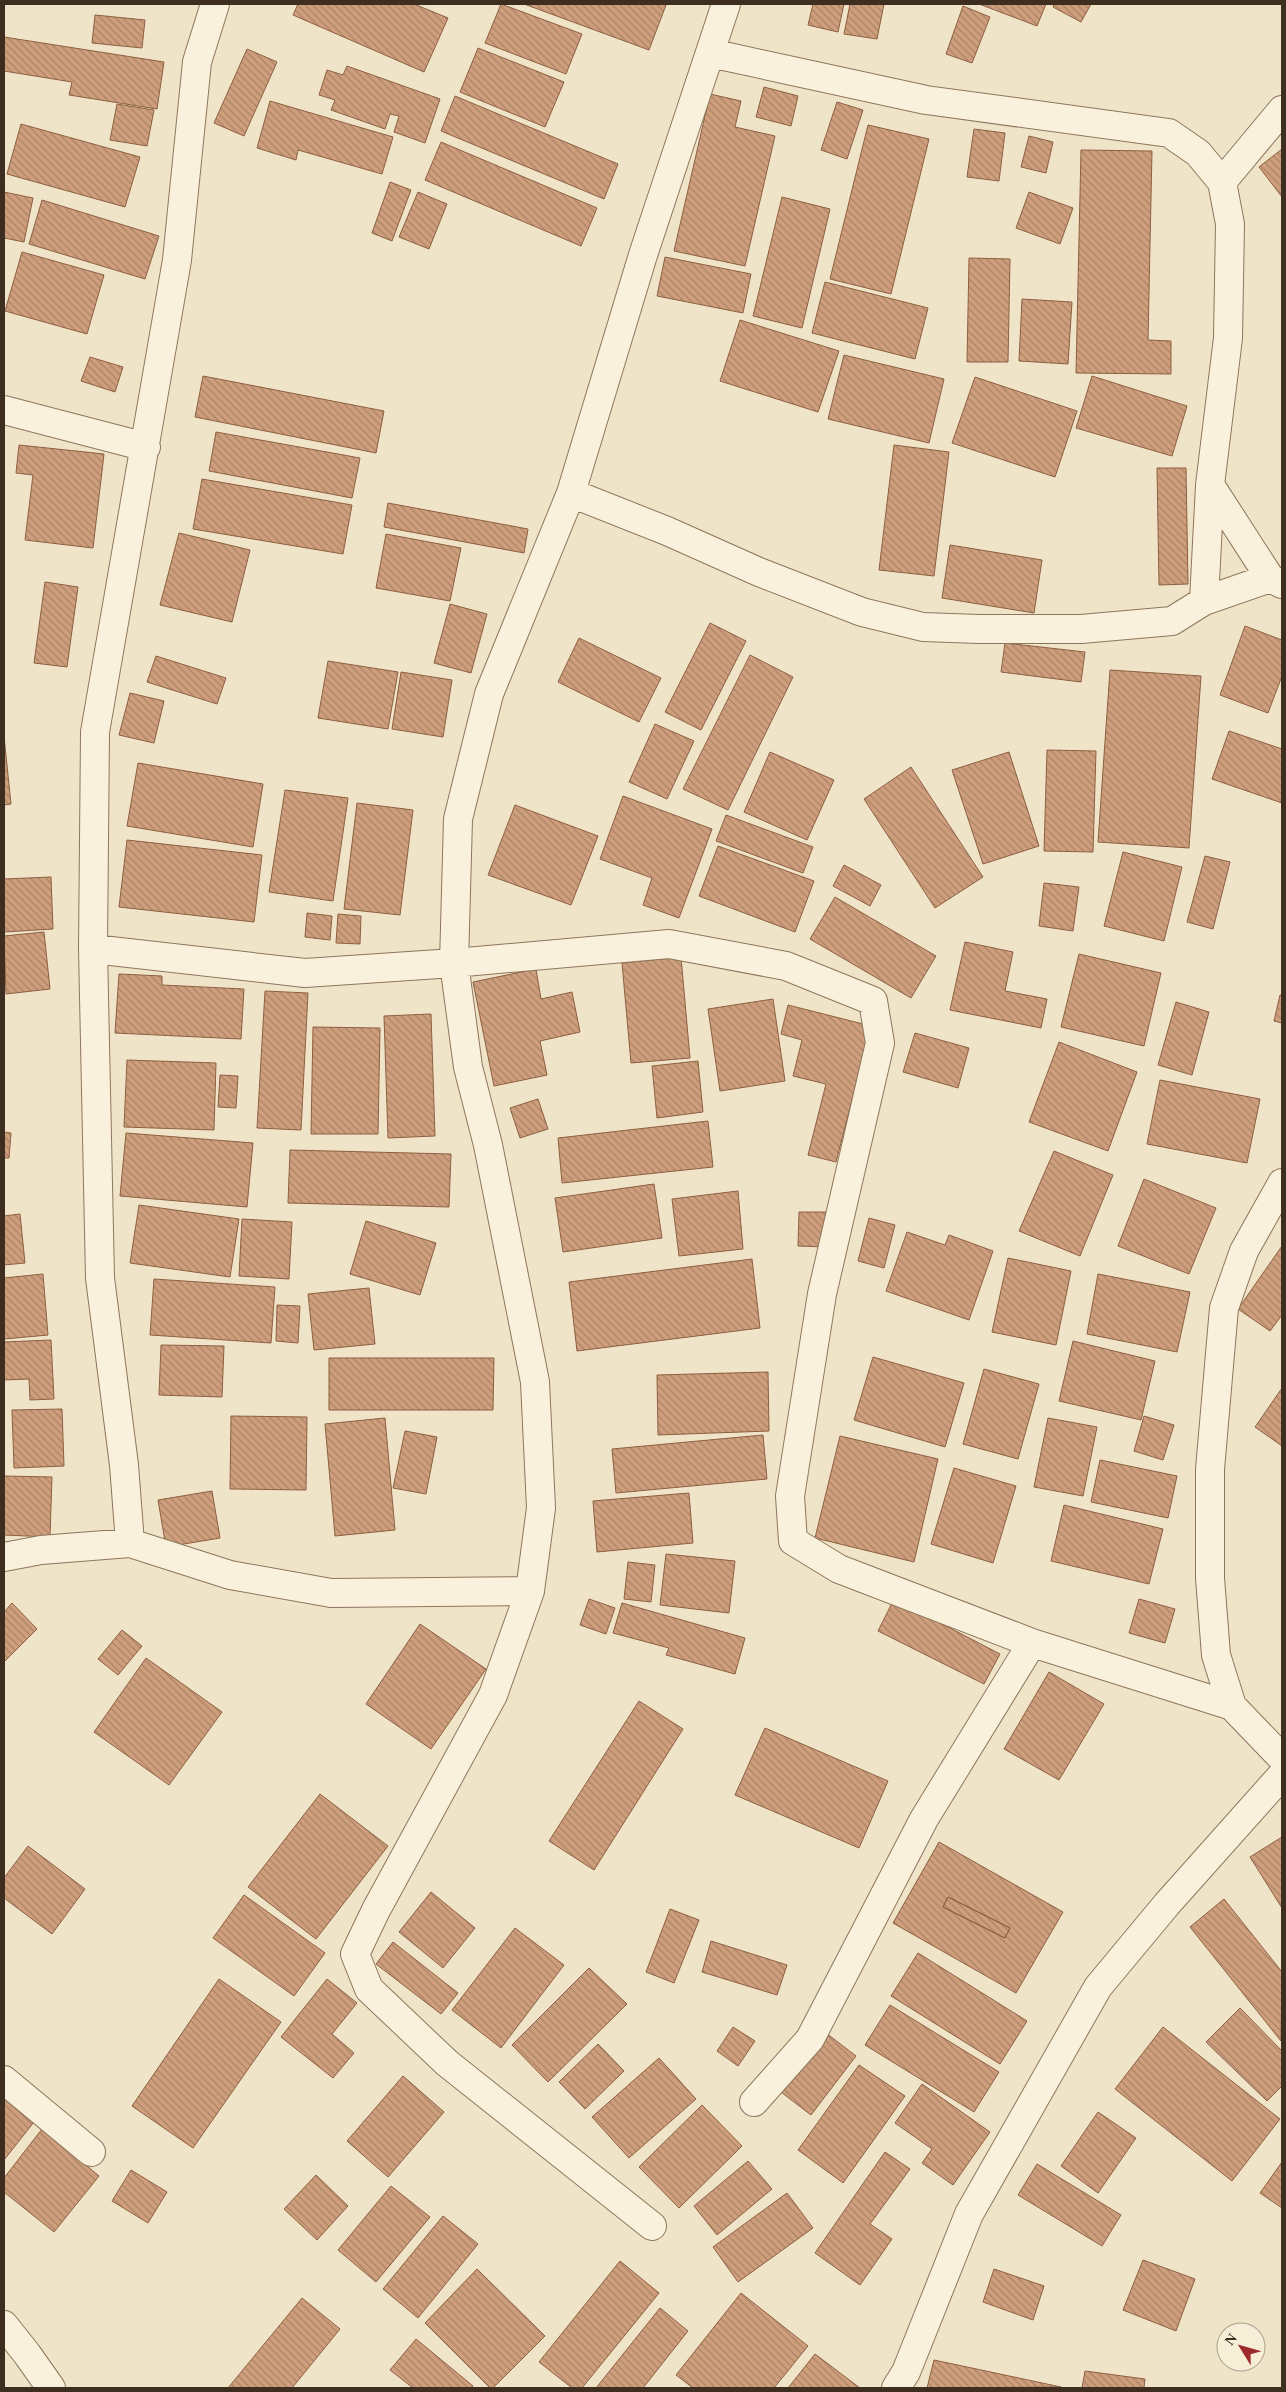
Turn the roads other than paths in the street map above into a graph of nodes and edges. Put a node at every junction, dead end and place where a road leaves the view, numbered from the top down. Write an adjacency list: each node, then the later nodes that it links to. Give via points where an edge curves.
1 (215, 4): 7 (street, via 197,62 178,260)
2 (726, 4): 3 (street)
3 (710, 53): 5 (street, via 926,100 1169,133 1198,153); 9 (street, via 643,255)
4 (1282, 110): 5 (street)
5 (1222, 182): 8 (street, via 1230,224 1228,338)
6 (4, 410): 7 (street)
7 (146, 447): 12 (street, via 95,732)
8 (1210, 485): 10 (street); 11 (street)
9 (570, 493): 11 (street, via 862,612 923,627 1081,628 1172,621); 13 (street, via 489,694 458,819)
10 (1276, 581): 11 (street)
11 (1204, 601)
12 (94, 949): 13 (street, via 305,973); 15 (street, via 100,1278 124,1465)
13 (454, 964): 17 (street, via 468,1067 488,1145 535,1382 541,1508); 18 (street, via 669,944 786,966 873,1001 880,1043 822,1294 790,1496 793,1541 839,1569)
14 (1282, 1184): 19 (street, via 1244,1251 1224,1308 1210,1469 1210,1578 1216,1655)
15 (130, 1543): 16 (street, via 41,1550); 17 (street, via 230,1575 331,1593)
16 (4, 1557)
17 (530, 1591): 25 (street, via 493,1695 355,1954 369,1989 447,2063)
18 (1032, 1643): 19 (street); 23 (street, via 924,1819 810,2039)
19 (1232, 1706): 20 (street)
20 (1282, 1758)
21 (1282, 1775): 28 (street, via 1098,1987 969,2214 906,2372)
22 (4, 2080): 24 (street)
23 (754, 2102)
24 (91, 2152)
25 (652, 2226)
26 (4, 2325): 27 (street)
27 (51, 2388)
28 (896, 2388)

